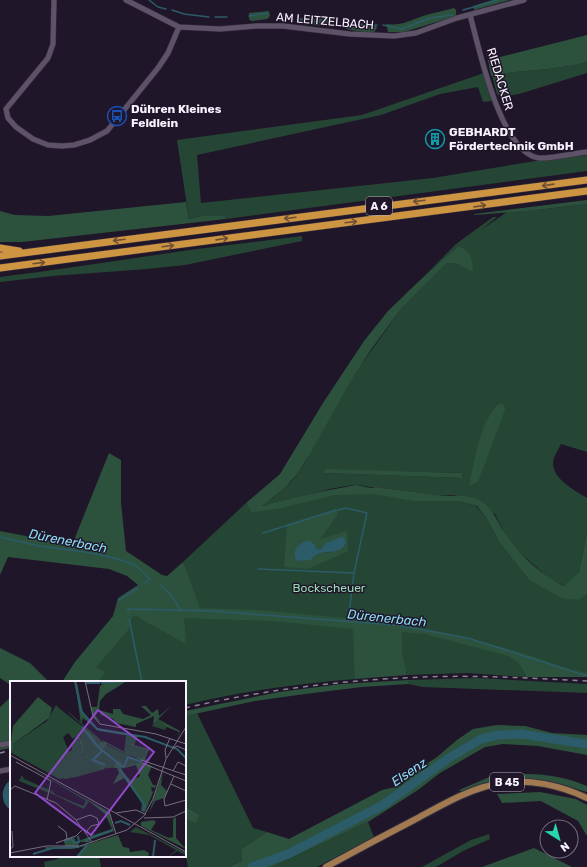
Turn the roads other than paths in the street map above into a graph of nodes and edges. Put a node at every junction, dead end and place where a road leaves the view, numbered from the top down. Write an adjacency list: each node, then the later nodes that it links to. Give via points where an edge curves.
1 (54, 0): 5 (street, via 54,44 48,58 6,109 8,118 16,127 33,139 48,145 74,145 107,131 158,68 168,53)
2 (126, 0): 5 (street, AM LEITZELBACH)
3 (524, 0): 4 (street, AM LEITZELBACH)
4 (470, 15): 5 (street, AM LEITZELBACH, via 416,33 394,36 283,26 220,29); 6 (street, RIEDACKER, via 502,120 521,148 527,154 539,158)
5 (179, 27)
6 (587, 152)
7 (587, 180): 10 (highway, A 6, one-way to 10)
8 (587, 191): 12 (highway, A 6, one-way to 8)
9 (0, 248): 10 (highway)
10 (27, 252): 11 (highway, A 6)
11 (0, 256)
12 (0, 268)
13 (10, 743): 14 (street)
14 (0, 745)
15 (10, 769): 16 (street)
16 (0, 771)
17 (587, 798): 18 (main road, B 45, via 564,789 518,781 474,790)
18 (326, 867)

